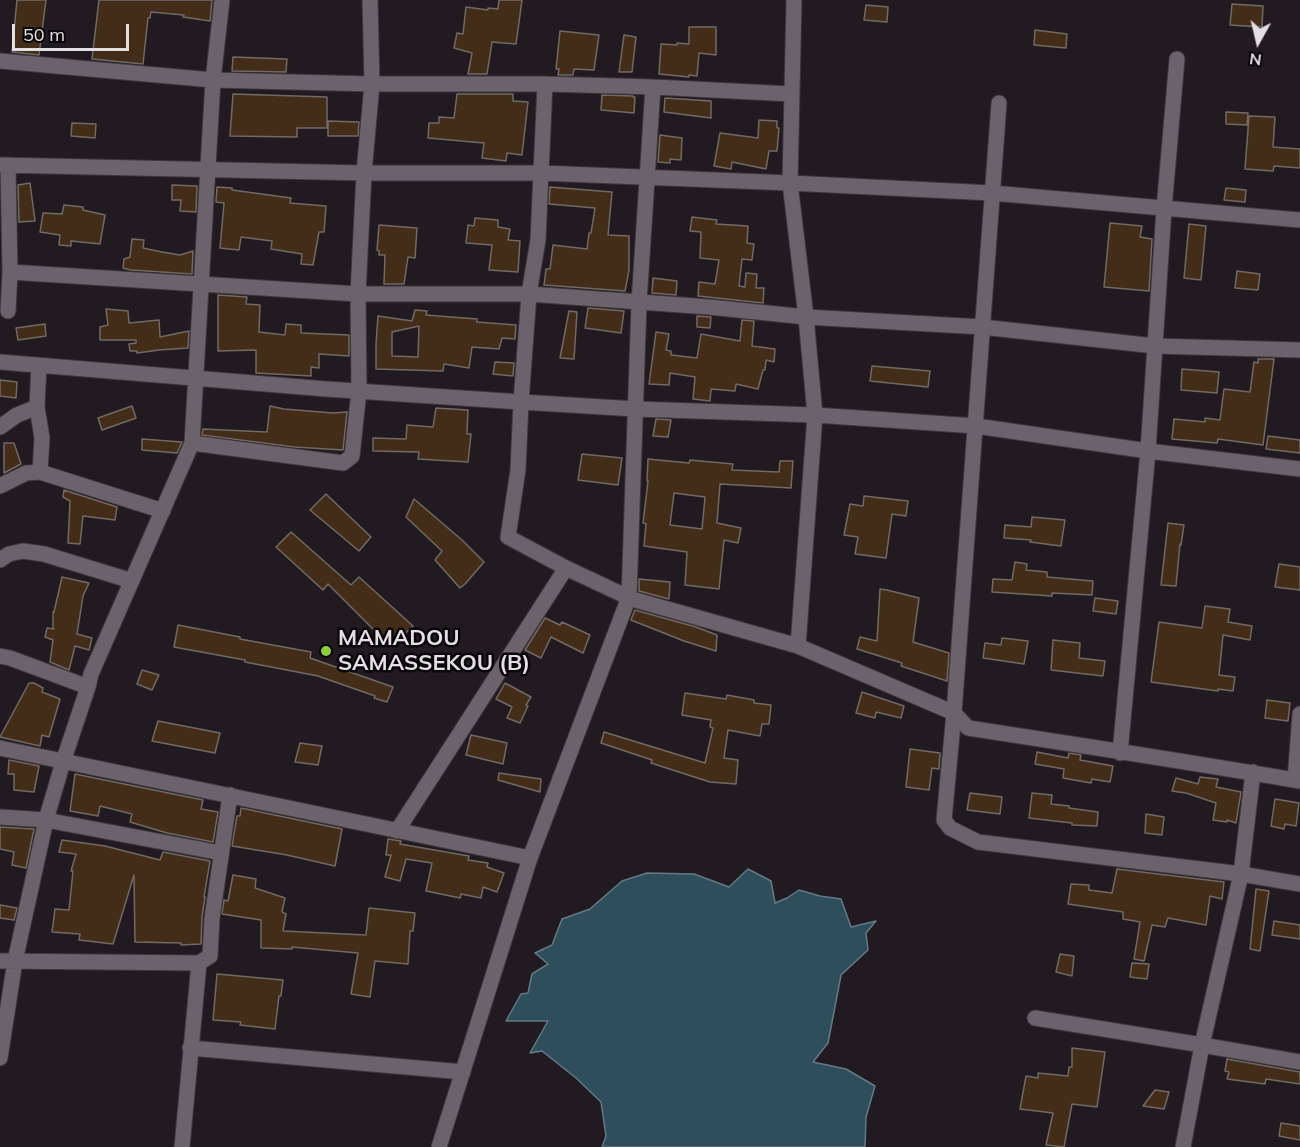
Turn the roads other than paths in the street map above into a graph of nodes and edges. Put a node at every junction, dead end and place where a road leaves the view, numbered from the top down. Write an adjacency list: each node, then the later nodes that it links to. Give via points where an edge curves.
1 (222, 0): 6 (street)
2 (370, 0): 7 (street)
3 (794, 0): 10 (street)
4 (1177, 59): 19 (street)
5 (0, 61): 6 (street)
6 (213, 80): 7 (street); 13 (street)
7 (372, 84): 8 (street); 14 (street)
8 (545, 84): 9 (street); 15 (street)
9 (653, 87): 10 (street); 16 (street)
10 (792, 94): 17 (street)
11 (999, 103): 18 (street)
12 (4, 165): 13 (street); 21 (street)
13 (208, 169): 14 (street); 22 (street)
14 (364, 173): 15 (street); 23 (street)
15 (541, 173): 16 (street); 24 (street, via 538,240)
16 (648, 177): 17 (street); 25 (street)
17 (790, 183): 18 (street); 27 (street)
18 (992, 193): 19 (street); 28 (street)
19 (1164, 209): 20 (street); 29 (street)
20 (1300, 220)
21 (10, 272): 22 (street); 26 (street)
22 (201, 285): 23 (street); 33 (street)
23 (358, 294): 24 (street); 34 (street)
24 (529, 294): 25 (street); 35 (street)
25 (639, 303): 27 (street); 37 (street)
26 (8, 311)
27 (806, 317): 28 (street); 38 (street)
28 (982, 327): 29 (street); 39 (street)
29 (1155, 346): 30 (street); 42 (street)
30 (1300, 350)
31 (0, 362): 32 (street)
32 (39, 365): 33 (street); 36 (street)
33 (196, 378): 34 (street); 41 (street)
34 (359, 391): 35 (street); 41 (street, via 352,456 343,463)
35 (521, 402): 37 (street); 48 (street, via 518,470 508,537)
36 (37, 407): 40 (street); 44 (street, via 42,438)
37 (636, 410): 38 (street); 50 (street)
38 (815, 415): 39 (street); 51 (street)
39 (976, 426): 42 (street); 54 (street)
40 (0, 427)
41 (192, 443): 46 (street)
42 (1148, 451): 43 (street); 57 (street)
43 (1300, 469)
44 (40, 472): 45 (street, via 26,473); 46 (street)
45 (0, 486)
46 (163, 511): 49 (street)
47 (0, 560): 49 (street, via 23,551 44,554)
48 (566, 568): 50 (street); 64 (street)
49 (132, 581): 53 (street)
50 (629, 597): 51 (street); 66 (street)
51 (798, 646): 54 (street)
52 (0, 656): 53 (street)
53 (88, 687): 58 (street)
54 (954, 713): 57 (street, via 968,728); 67 (street, via 944,820 950,828 978,842)
55 (1300, 714): 60 (street)
56 (0, 748): 58 (street)
57 (1120, 753): 59 (street)
58 (63, 762): 61 (street); 63 (street)
59 (1254, 772): 60 (street); 67 (street)
60 (1298, 780)
61 (230, 795): 64 (street); 65 (street)
62 (0, 817): 63 (street)
63 (46, 820): 65 (street); 69 (street)
64 (397, 831): 66 (street)
65 (221, 853): 70 (street, via 210,956)
66 (530, 858): 76 (street)
67 (1241, 874): 68 (street); 72 (street)
68 (1300, 884)
69 (8, 961): 70 (street); 74 (street)
70 (199, 963): 73 (street)
71 (1035, 1018): 72 (street)
72 (1202, 1045): 75 (street); 79 (street)
73 (190, 1048): 76 (street); 77 (street)
74 (0, 1058)
75 (1300, 1062)
76 (463, 1072): 78 (street)
77 (182, 1147)
78 (439, 1147)
79 (1183, 1147)

